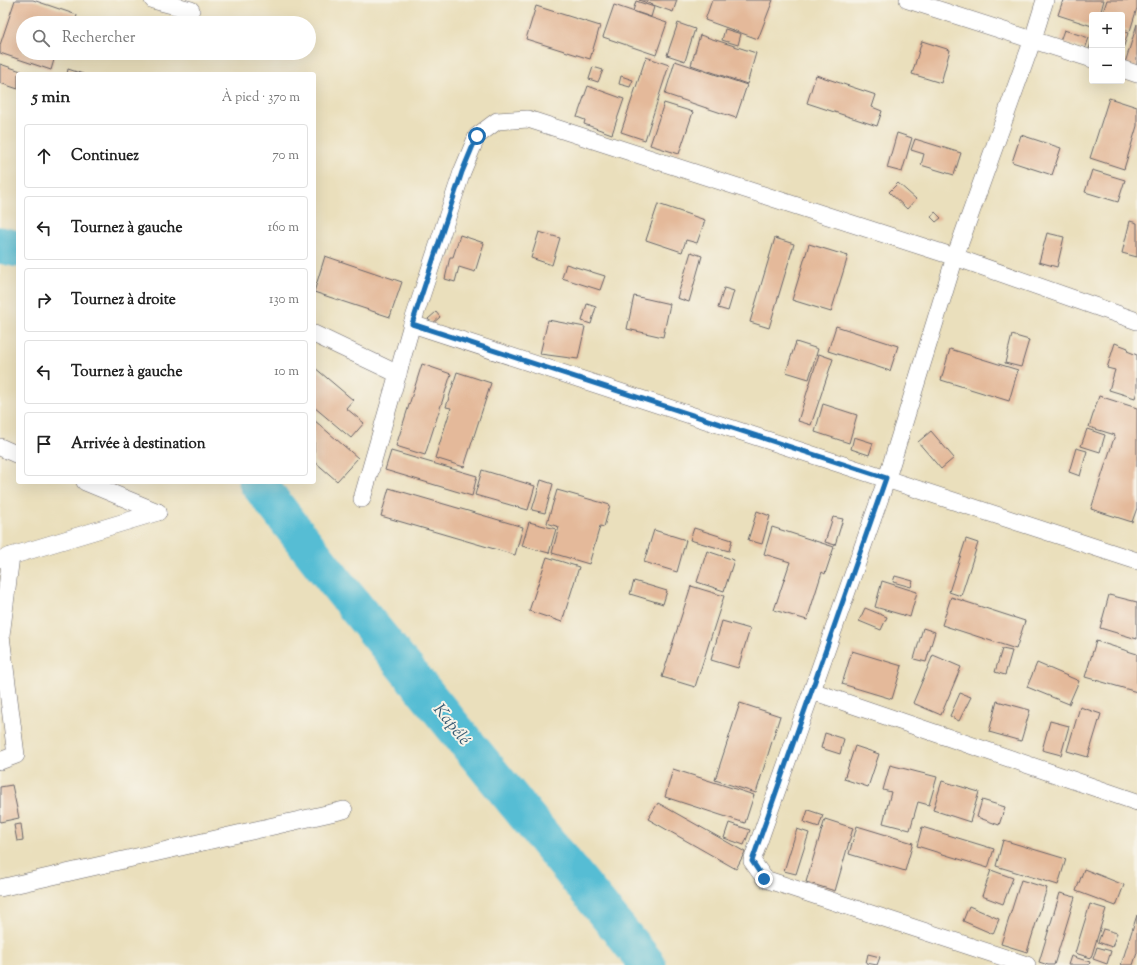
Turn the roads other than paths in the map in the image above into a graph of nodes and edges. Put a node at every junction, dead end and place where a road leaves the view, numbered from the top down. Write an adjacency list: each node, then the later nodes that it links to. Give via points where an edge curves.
1 (153, 0): 4 (street)
2 (908, 0): 5 (street)
3 (1045, 0): 5 (street)
4 (191, 10)
5 (1033, 40): 6 (street); 9 (street)
6 (1089, 58)
7 (1125, 70): 8 (street)
8 (1137, 74)
9 (955, 258): 10 (street); 11 (street, via 528,119 497,121 477,136 462,172); 16 (street)
10 (1137, 321)
11 (412, 324): 13 (street); 16 (street)
12 (316, 335): 13 (street)
13 (398, 374): 18 (street)
14 (0, 447): 15 (street)
15 (16, 454)
16 (886, 478): 20 (street); 21 (street)
17 (90, 484): 19 (street, via 158,512)
18 (362, 499)
19 (6, 558): 22 (street, via 1,636 16,755)
20 (1137, 561)
21 (812, 691): 23 (street); 26 (street, via 752,861 764,879)
22 (0, 761)
23 (1137, 802)
24 (344, 810): 25 (street)
25 (0, 888)
26 (1027, 965)

